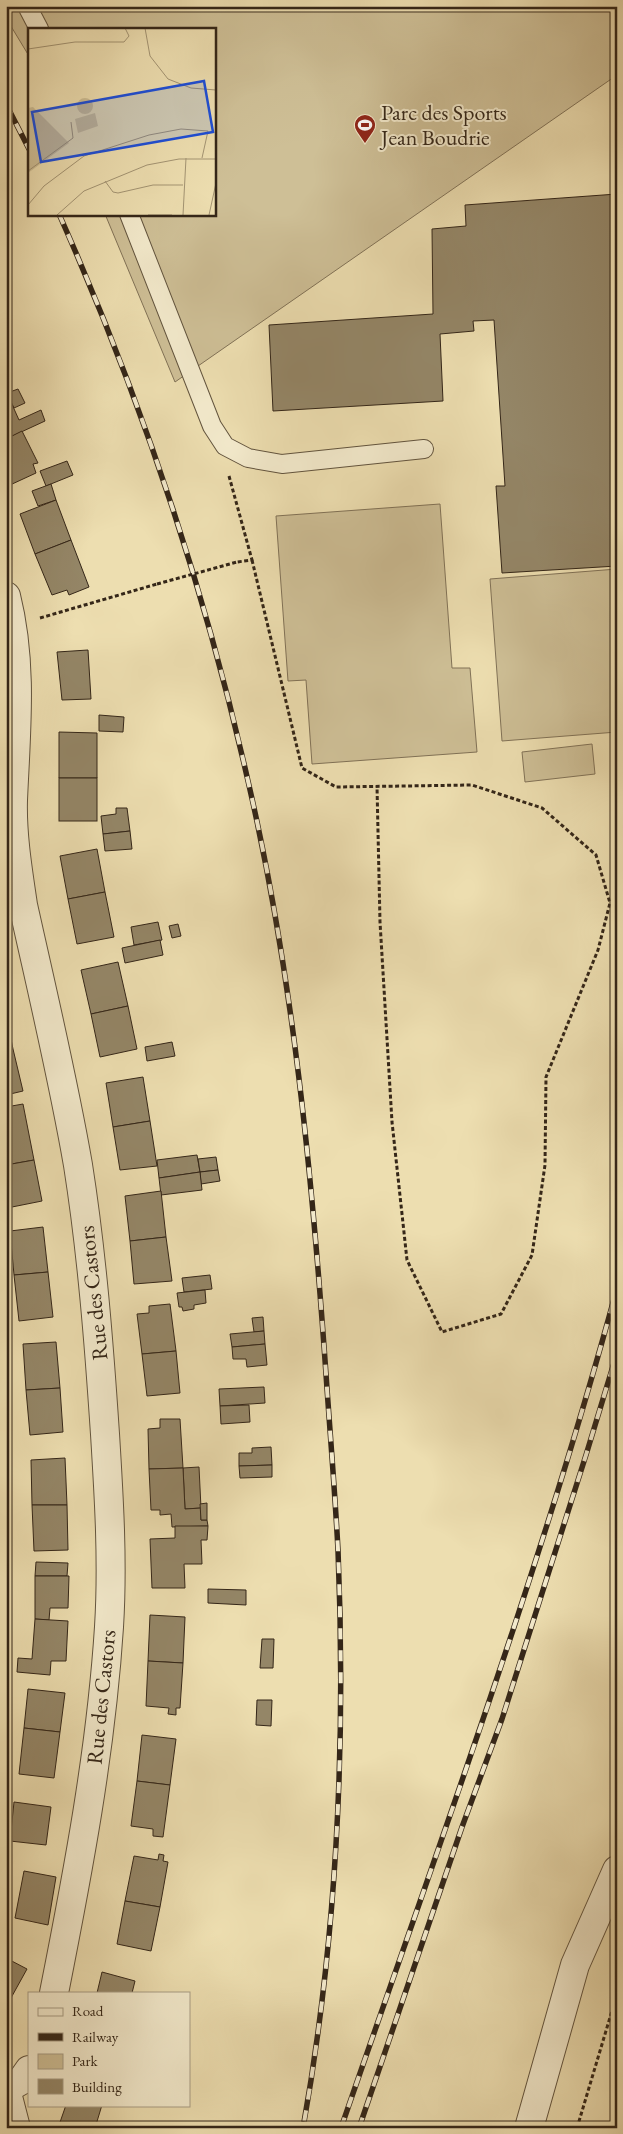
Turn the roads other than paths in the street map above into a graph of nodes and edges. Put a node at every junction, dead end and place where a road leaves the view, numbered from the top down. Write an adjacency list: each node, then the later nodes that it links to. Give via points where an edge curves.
1 (27, 6): 2 (lane)
2 (38, 28)
3 (129, 215): 4 (lane, via 212,426 225,446 248,458 282,464)
4 (424, 449)
5 (6, 596): 7 (street, Rue des Castors, via 14,626 18,673 13,801 16,863 79,1172 93,1280 107,1473 109,1624 97,1752)
6 (617, 1870): 11 (street, via 575,1965)
7 (54, 1992)
8 (28, 2071): 9 (street, via 22,2080)
9 (6, 2089): 10 (street)
10 (16, 2128)
11 (529, 2128)

